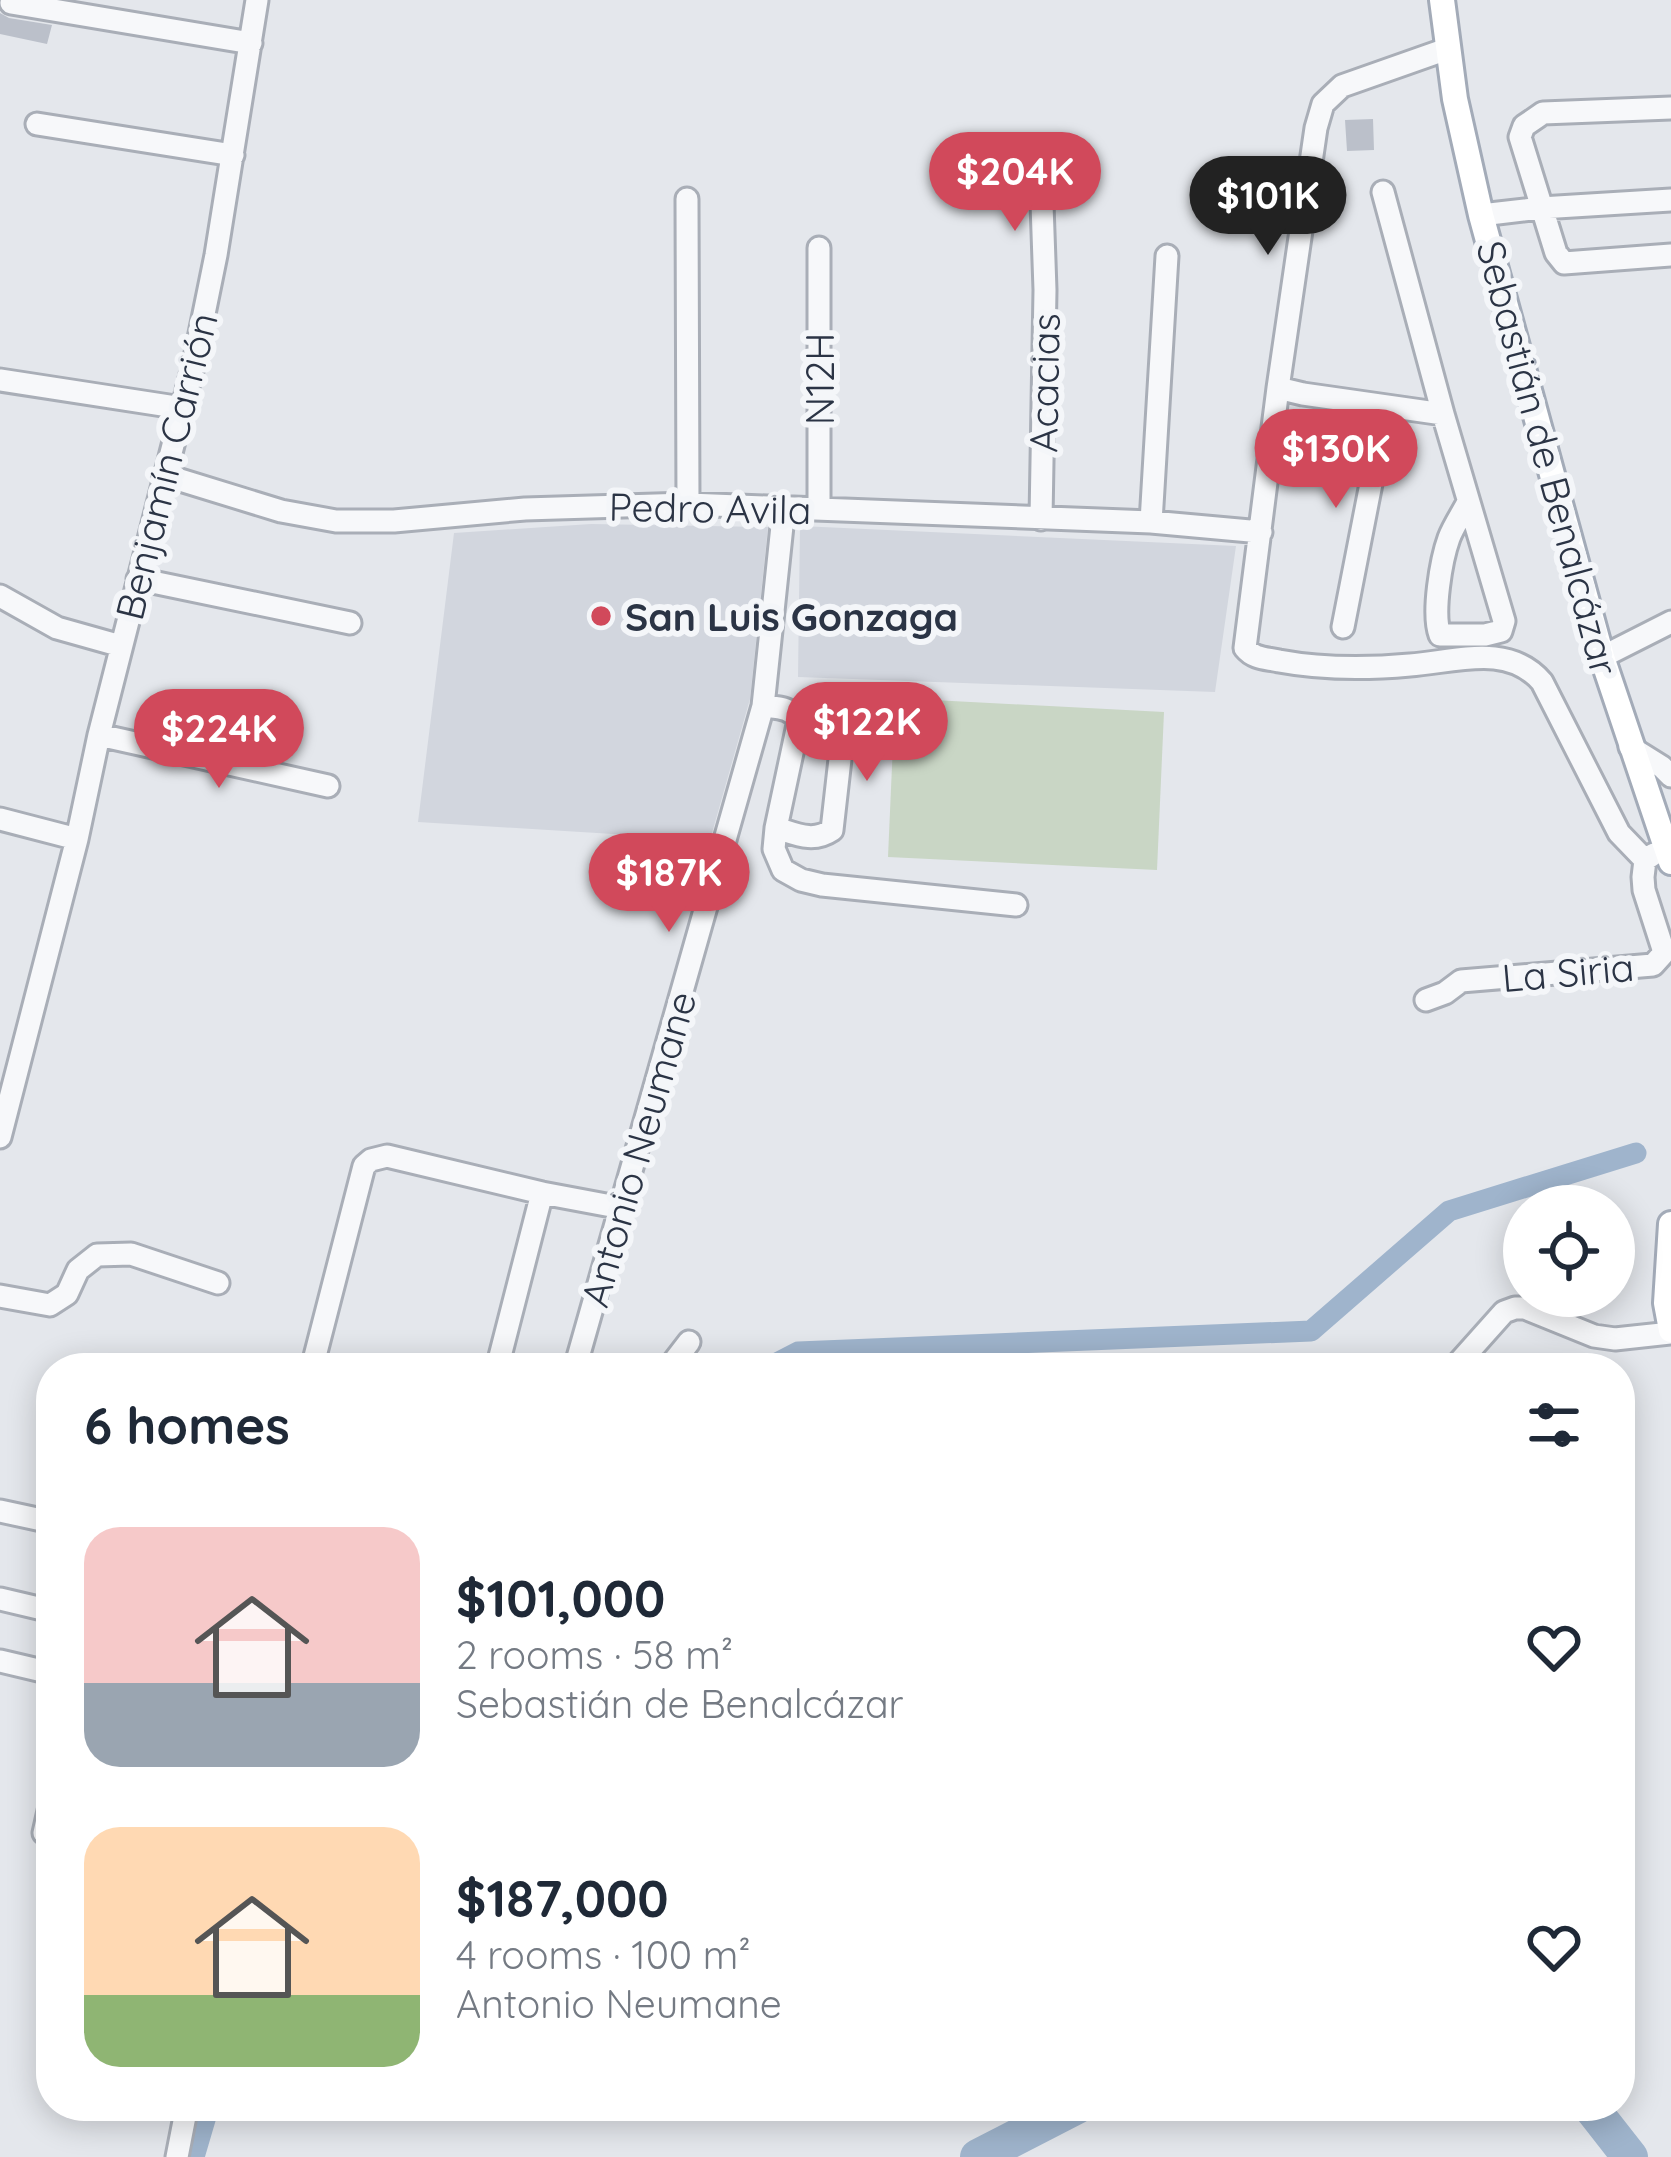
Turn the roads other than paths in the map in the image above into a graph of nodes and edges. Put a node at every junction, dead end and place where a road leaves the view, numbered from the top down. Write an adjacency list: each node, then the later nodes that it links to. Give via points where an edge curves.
1 (257, 0): 4 (street, Benjamín Carrión)
2 (1442, 0): 5 (main road, Sebastián de Benalcázar)
3 (11, 3): 4 (street)
4 (250, 43): 8 (street, Benjamín Carrión)
5 (1447, 49): 14 (main road, Sebastián de Benalcázar); 19 (street, via 1342,86 1323,104)
6 (1671, 108): 13 (street, via 1530,119 1520,137)
7 (37, 124): 8 (street)
8 (232, 155): 21 (street, Benjamín Carrión)
9 (1042, 175): 28 (street, Acacias)
10 (1383, 192): 22 (street)
11 (687, 199): 25 (street)
12 (1671, 200): 13 (street)
13 (1541, 208): 14 (street); 16 (street, via 1564,263)
14 (1481, 215): 37 (main road, Sebastián de Benalcázar)
15 (819, 248): 27 (street, N12H)
16 (1671, 255)
17 (1167, 256): 29 (street)
18 (0, 380): 21 (street)
19 (1278, 388): 20 (street); 30 (street)
20 (1386, 407): 22 (street); 35 (street)
21 (182, 408): 23 (street, Benjamín Carrión)
22 (1443, 414): 24 (street)
23 (164, 475): 25 (street, Pedro Avila, via 336,521); 31 (street, Benjamín Carrión)
24 (1468, 502): 24 (street, via 1503,626 1485,635 1440,635 1445,550)
25 (688, 504): 26 (street, Pedro Avila)
26 (784, 507): 27 (street, Pedro Avila); 38 (street, Antonio Neumane)
27 (819, 509): 28 (street, Pedro Avila)
28 (1042, 520): 29 (street, Pedro Avila)
29 (1150, 522): 30 (street, Pedro Avila)
30 (1262, 532): 47 (street, via 1245,648 1252,655 1339,668 1472,657 1519,663 1542,682 1619,833)
31 (138, 579): 34 (street); 36 (street, Benjamín Carrión)
32 (0, 596): 36 (street, via 57,628)
33 (1671, 622): 37 (street)
34 (350, 623)
35 (1343, 627)
36 (121, 646): 40 (street, Benjamín Carrión)
37 (1602, 657): 41 (main road, Sebastián de Benalcázar)
38 (764, 706): 39 (street); 53 (street, Antonio Neumane)
39 (794, 713): 45 (street, via 799,720); 45 (street, via 843,719 832,830 811,838)
40 (98, 735): 43 (street); 46 (street, Benjamín Carrión)
41 (1630, 747): 42 (street); 47 (main road, Sebastián de Benalcázar)
42 (1671, 776)
43 (328, 786)
44 (0, 819): 46 (street)
45 (776, 828): 48 (street, via 783,870 801,880)
46 (77, 839): 50 (street, Benjamín Carrión)
47 (1660, 857): 49 (street, La Siria, via 1642,877 1664,949 1652,964 1461,981)
48 (1016, 904)
49 (1426, 1000)
50 (9, 1065): 51 (street, Benjamín Carrión)
51 (0, 1137)
52 (542, 1193): 53 (street); 59 (street, via 387,1156 371,1160); 60 (street)
53 (622, 1208): 61 (street, Antonio Neumane)
54 (1671, 1224): 57 (main road)
55 (218, 1283): 56 (street, via 130,1254 97,1255 50,1305)
56 (0, 1296)
57 (1671, 1331): 63 (street, via 1594,1336 1515,1308)
58 (689, 1342): 62 (street)
59 (316, 1353)
60 (501, 1353)
61 (579, 1353)
62 (681, 1353)
63 (1467, 1353)
64 (0, 1511): 65 (street)
65 (36, 1519)
66 (0, 1599): 67 (street)
67 (36, 1607)
68 (0, 1661): 69 (street)
69 (36, 1669)
70 (184, 2121): 71 (street)
71 (177, 2157)

